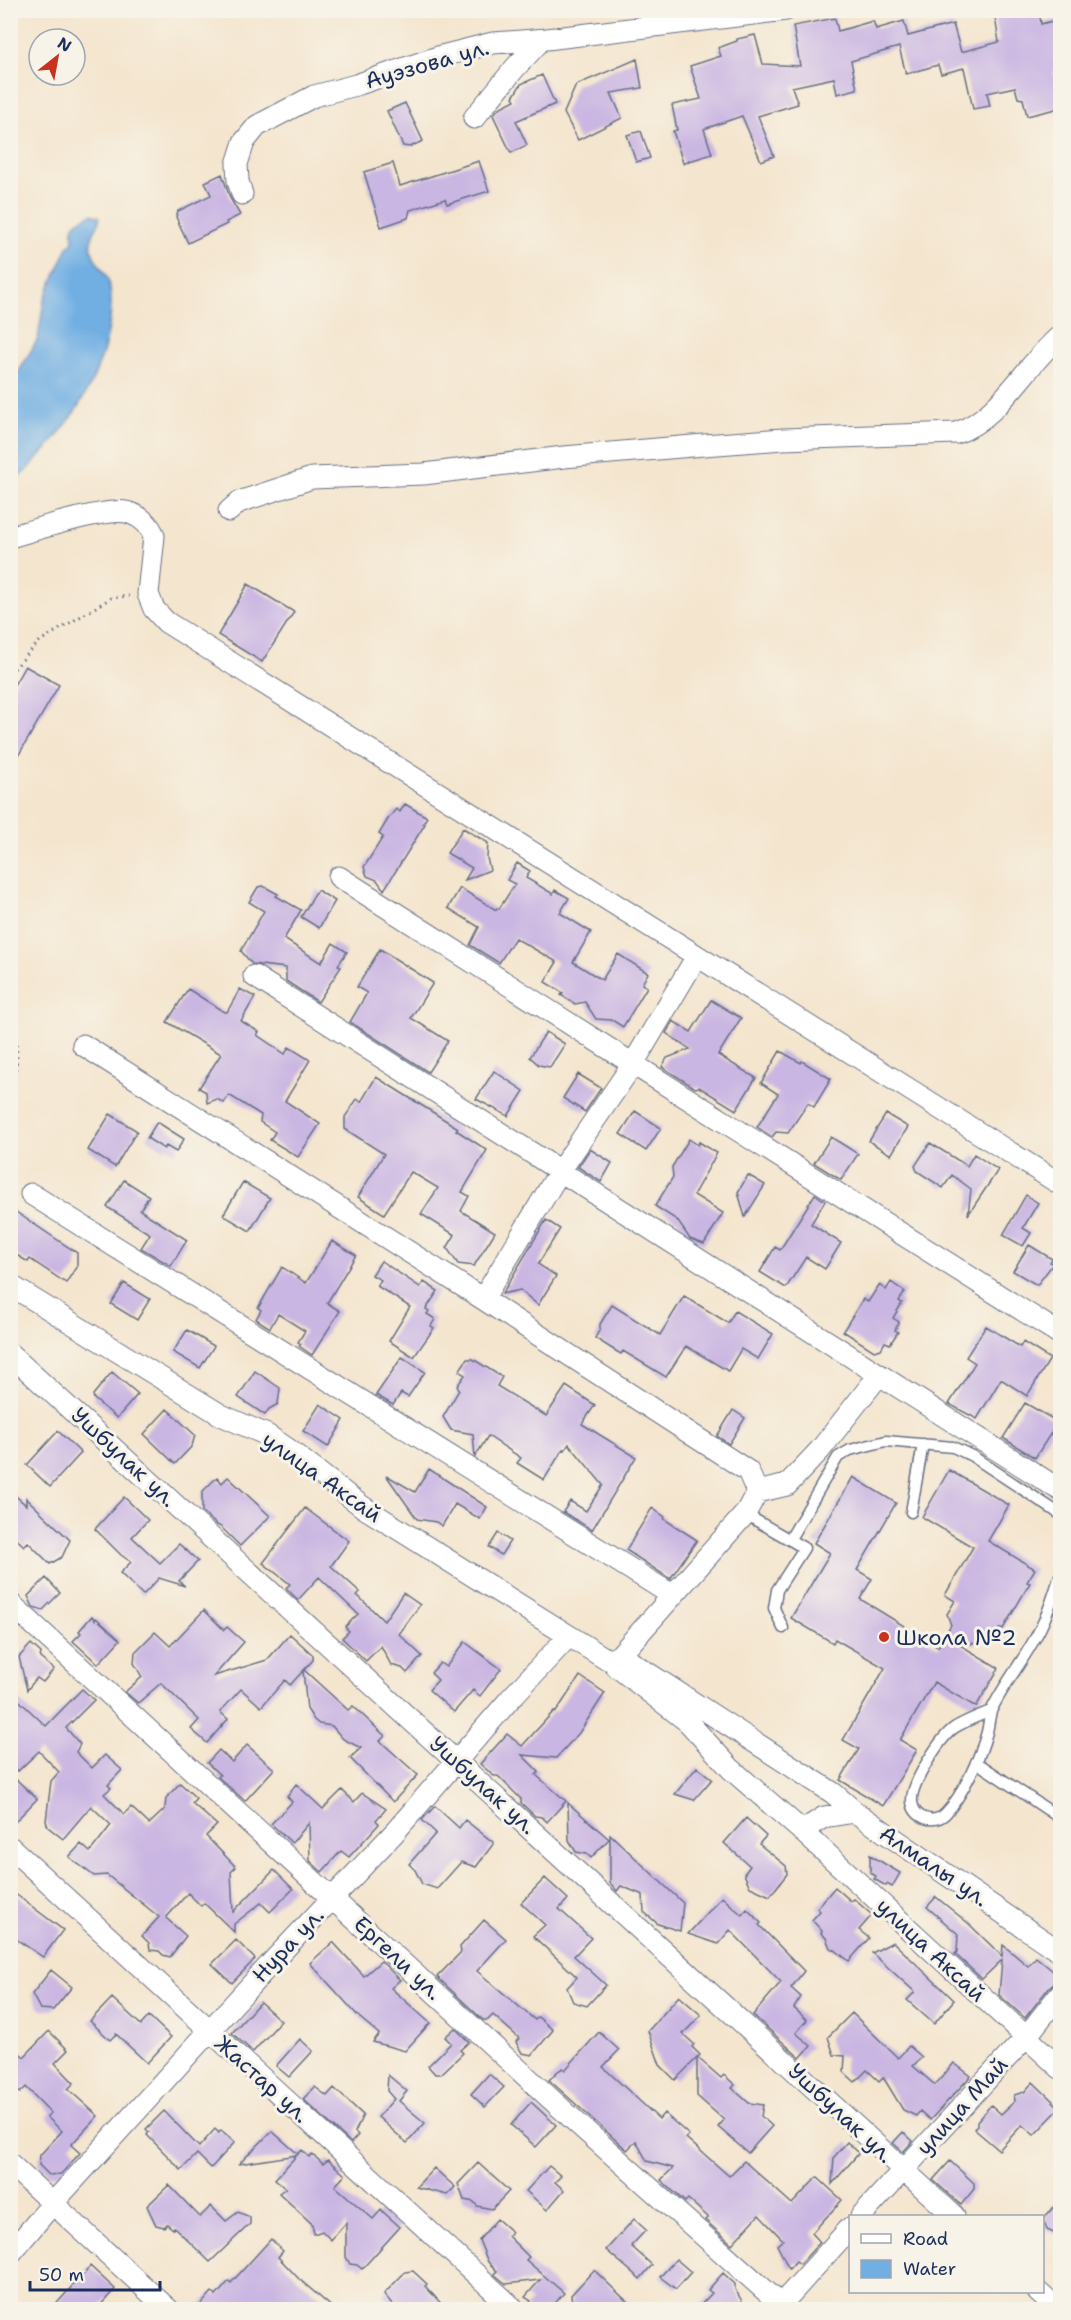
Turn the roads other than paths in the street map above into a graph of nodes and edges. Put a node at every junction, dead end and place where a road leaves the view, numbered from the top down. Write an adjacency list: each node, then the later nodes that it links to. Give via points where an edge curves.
1 (786, 10): 2 (street, Ауэзова ул.)
2 (541, 40): 3 (street); 4 (street, Ауэзова ул., via 492,43 438,57 314,96 284,111 257,126 244,142 237,164)
3 (474, 118)
4 (242, 194)
5 (1060, 336): 6 (street, via 985,418 956,433 715,444 424,474 312,478 239,502)
6 (229, 511)
7 (10, 537): 9 (street, via 107,513 134,515 151,528 154,536 148,594 150,603 166,622)
8 (339, 878): 12 (street)
9 (697, 956): 12 (street); 14 (street)
10 (254, 976): 13 (street)
11 (83, 1045): 17 (street)
12 (633, 1064): 13 (street); 18 (street)
13 (561, 1171): 17 (street); 20 (street)
14 (1060, 1184)
15 (31, 1194): 29 (street)
16 (10, 1286): 32 (street, улица Аксай, via 221,1415 267,1435 363,1507)
17 (483, 1299): 23 (street, via 748,1471)
18 (1060, 1334)
19 (10, 1354): 35 (street, Ушбулак ул.)
20 (879, 1375): 22 (street); 23 (street, via 787,1485)
21 (923, 1444): 24 (lane); 26 (lane, via 953,1448 972,1456); 27 (lane, via 886,1441 837,1457)
22 (1060, 1490)
23 (757, 1492): 25 (street)
24 (911, 1512)
25 (745, 1514): 27 (lane); 29 (street)
26 (1060, 1514)
27 (790, 1539): 31 (lane, via 804,1548 777,1590 774,1608)
28 (1060, 1576): 34 (lane, via 1042,1627)
29 (672, 1595): 33 (street)
30 (10, 1603): 41 (street, Ергели ул.)
31 (783, 1628)
32 (568, 1637): 33 (street, улица Аксай, via 606,1659); 35 (street, Нура ул.)
33 (615, 1657): 37 (street, via 833,1793); 39 (street, улица Аксай, via 616,1667 688,1722 731,1769)
34 (991, 1711): 36 (lane); 36 (lane, via 968,1720 945,1737 912,1792 918,1815 929,1820 946,1814)
35 (456, 1760): 41 (street, Нура ул.); 48 (street, Ушбулак ул.)
36 (976, 1762): 38 (lane)
37 (855, 1812): 39 (street, Алмалы ул., via 824,1817); 42 (street, Алмалы ул.)
38 (1060, 1818)
39 (802, 1831): 45 (street, улица Аксай)
40 (10, 1847): 44 (street, Жастар ул.)
41 (333, 1897): 44 (street, Нура ул.); 56 (street, Ергели ул.)
42 (1060, 1952)
43 (1060, 1994): 45 (street, улица Май)
44 (210, 2031): 49 (street, Нура ул.); 55 (street, Жастар ул.)
45 (1026, 2037): 46 (street, улица Аксай); 48 (street, улица Май)
46 (1060, 2068)
47 (10, 2164): 49 (street)
48 (903, 2170): 50 (street, улица Май); 51 (street, Ушбулак ул.)
49 (53, 2203): 53 (street, Нура ул.); 57 (street)
50 (863, 2215)
51 (952, 2215)
52 (849, 2230): 56 (street)
53 (10, 2254)
54 (1039, 2293): 58 (street)
55 (504, 2306)
56 (782, 2308)
57 (169, 2310)
58 (1058, 2310)

